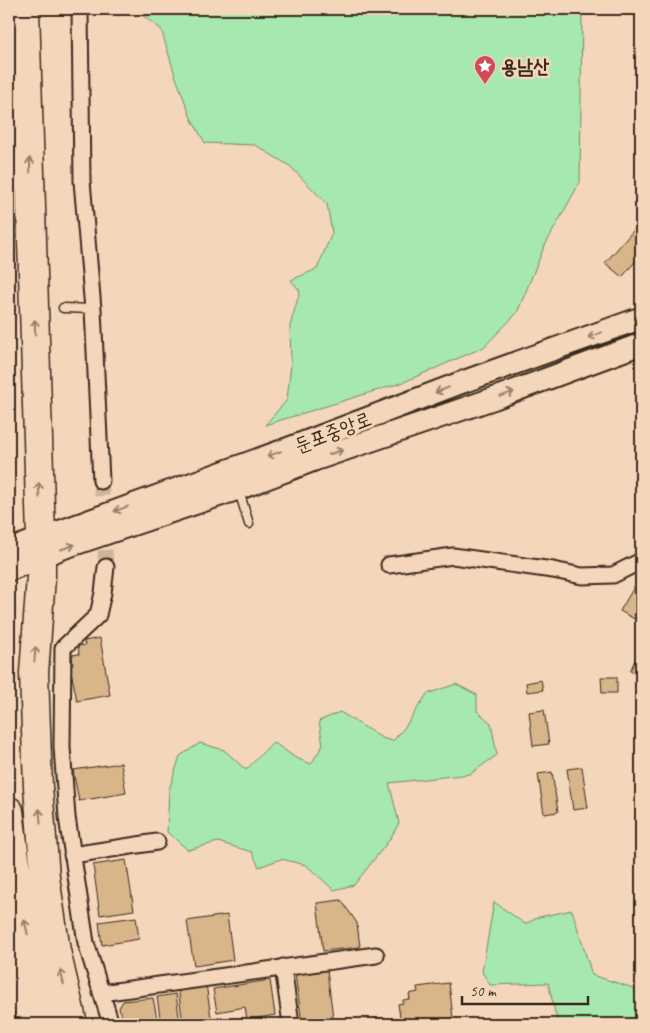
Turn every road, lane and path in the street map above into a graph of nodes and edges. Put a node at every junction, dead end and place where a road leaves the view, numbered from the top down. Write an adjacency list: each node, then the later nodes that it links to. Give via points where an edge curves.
1 (10, 9): 4 (highway)
2 (25, 9): 12 (highway, one-way to 2)
3 (80, 9): 6 (street, via 82,181)
4 (9, 178)
5 (63, 308): 6 (lane)
6 (93, 309): 9 (street)
7 (641, 318): 12 (street, 둔포중앙로, one-way to 12, via 284,450)
8 (641, 344): 10 (street, 둔포중앙로, one-way to 8)
9 (101, 481)
10 (238, 489): 11 (lane); 12 (street, 둔포중앙로, one-way to 10)
11 (249, 524)
12 (24, 554): 27 (highway, one-way to 12, via 56,951 45,877)
13 (641, 561): 14 (street, via 613,575 582,576 453,556)
14 (389, 565)
15 (106, 567): 18 (street, via 98,615 62,648 62,747)
16 (9, 811): 26 (highway, one-way to 16, via 36,966 20,899)
17 (157, 842): 18 (street)
18 (72, 855): 23 (street, via 86,943)
19 (9, 940): 25 (highway)
20 (376, 955): 21 (street)
21 (283, 967): 23 (street); 29 (street)
22 (9, 990): 24 (highway)
23 (101, 993): 28 (street)
24 (20, 1024)
25 (32, 1024)
26 (55, 1024)
27 (73, 1024)
28 (111, 1024)
29 (291, 1024)

